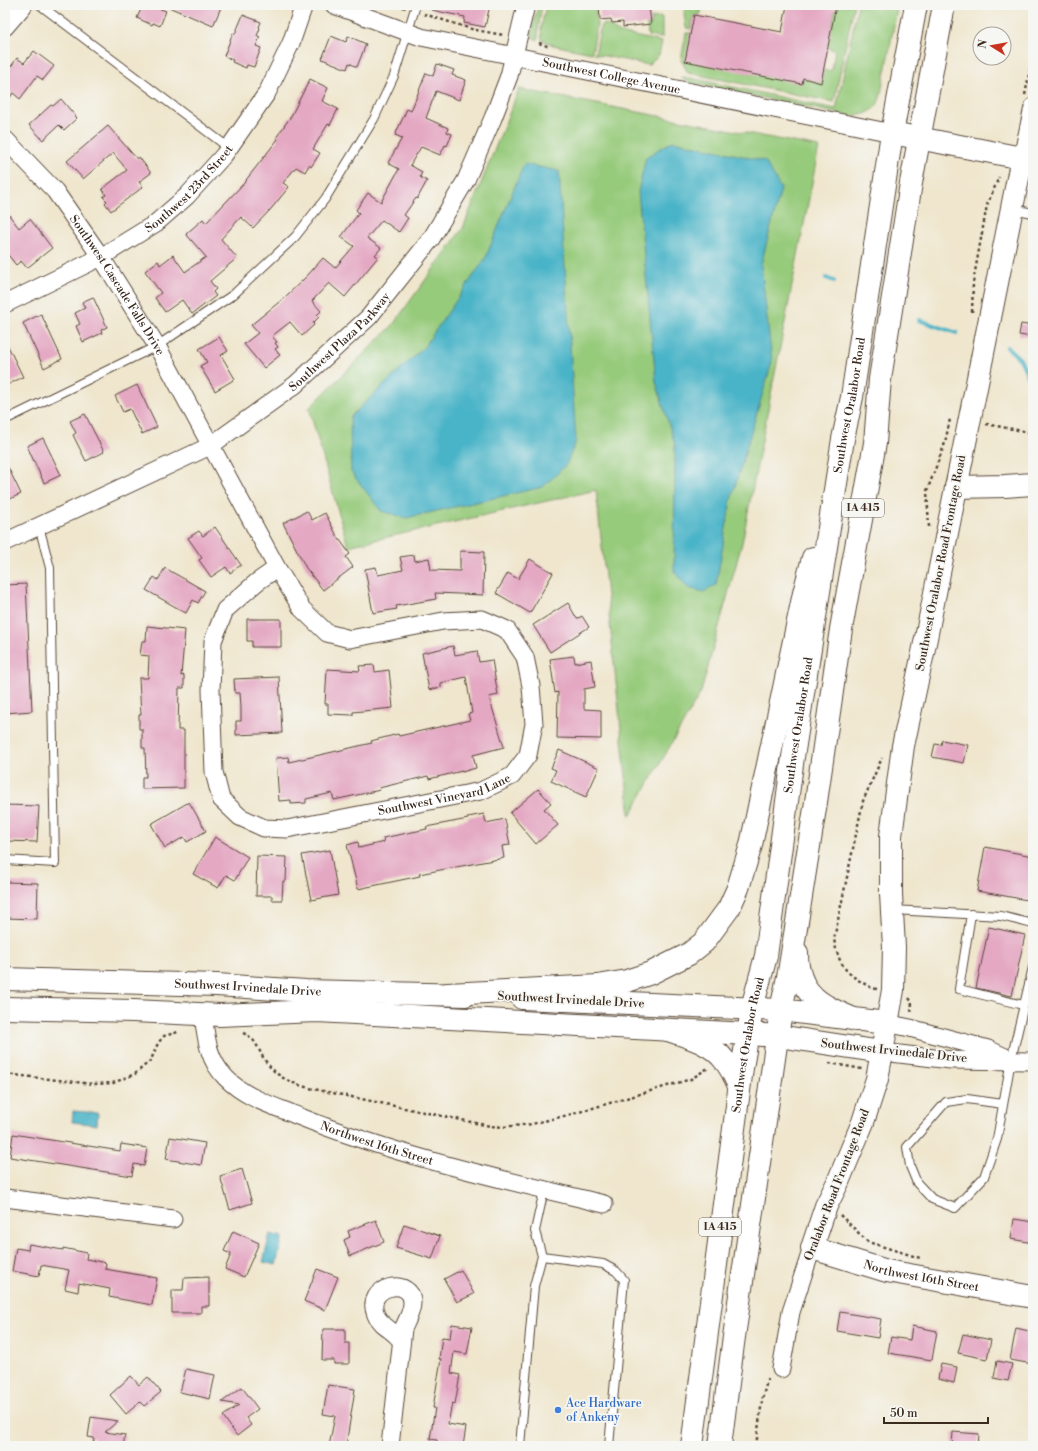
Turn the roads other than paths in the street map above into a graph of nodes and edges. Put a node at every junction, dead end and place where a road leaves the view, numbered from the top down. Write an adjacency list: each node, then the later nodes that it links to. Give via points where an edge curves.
1 (24, 5): 9 (street)
2 (40, 5): 16 (lane)
3 (304, 5): 16 (street, Southwest 23rd Street, via 291,43 267,93)
4 (334, 5): 10 (street, Southwest College Avenue)
5 (526, 5): 11 (street, Southwest Plaza Parkway)
6 (916, 5): 13 (main road, Southwest Oralabor Road / IA 415)
7 (944, 5): 14 (main road, IA 415)
8 (415, 8): 10 (lane)
9 (5, 28)
10 (408, 32): 11 (street, Southwest College Avenue, via 421,37); 21 (lane, via 394,76 374,118 325,199 295,237 234,294)
11 (514, 56): 13 (street, Southwest College Avenue); 24 (street, Southwest Plaza Parkway, via 493,118 466,180 431,239 369,317 295,385)
12 (1033, 107): 17 (street, Southwest Oralabor Road Frontage Road)
13 (892, 133): 14 (main road); 23 (main road, Southwest Oralabor Road / IA 415)
14 (920, 138): 17 (main road); 34 (main road, IA 415, via 910,183 880,379 875,443 841,630)
15 (5, 139): 19 (street, Southwest Cascade Falls Drive, via 55,191)
16 (228, 148): 19 (street, Southwest 23rd Street, via 187,196 156,223)
17 (1022, 158): 18 (main road, Southwest Oralabor Road Frontage Road)
18 (1023, 211): 26 (main road, Southwest Oralabor Road Frontage Road, via 960,420)
19 (101, 257): 20 (street, Southwest 23rd Street); 21 (street, Southwest Cascade Falls Drive)
20 (5, 304)
21 (157, 346): 22 (lane); 24 (street, Southwest Cascade Falls Drive)
22 (5, 420)
23 (844, 439): 37 (main road, via 804,592 751,845 738,888 716,927 704,942 689,954 627,981 598,986); 40 (main road, Southwest Oralabor Road / IA 415, via 793,757 766,956)
24 (210, 446): 27 (street, Southwest Plaza Parkway); 29 (street, Southwest Vineyard Lane)
25 (1033, 484): 26 (main road)
26 (956, 486): 31 (main road, Southwest Oralabor Road Frontage Road, via 903,746 891,836)
27 (39, 526): 28 (street, Southwest Plaza Parkway); 30 (lane, via 50,568 55,863)
28 (5, 542)
29 (277, 568): 29 (street, Southwest Vineyard Lane, via 225,610 213,640 211,690 214,772 221,799 240,817 264,828 287,829 481,791 512,776 528,755 534,724 531,686 525,657 507,630 482,619 444,621 344,638 327,633 302,609)
30 (5, 860)
31 (892, 910): 32 (lane); 44 (main road, Southwest Oralabor Road Frontage Road, via 893,990)
32 (971, 914): 33 (lane, via 1001,916); 38 (lane, via 959,989)
33 (1033, 924)
34 (796, 928): 41 (main road, IA 415); 43 (main road, via 797,964 805,987 813,998)
35 (1033, 967): 38 (lane)
36 (5, 980): 37 (main road, Southwest Irvinedale Drive, via 217,985 381,994)
37 (448, 994): 40 (main road, Southwest Irvinedale Drive)
38 (1023, 1005): 48 (lane)
39 (5, 1008): 42 (main road, Southwest Irvinedale Drive)
40 (753, 1009): 41 (main road, Southwest Irvinedale Drive); 46 (main road, Southwest Oralabor Road / IA 415)
41 (781, 1010): 43 (main road, Southwest Irvinedale Drive); 47 (main road, IA 415)
42 (203, 1014): 45 (main road, Southwest Irvinedale Drive, via 317,1011); 53 (street, Northwest 16th Street, via 207,1046 213,1061 227,1079 242,1092 356,1138 474,1173)
43 (856, 1020): 44 (main road, Southwest Irvinedale Drive)
44 (886, 1023): 48 (street, Southwest Irvinedale Drive, via 988,1049); 50 (main road, Oralabor Road Frontage Road)
45 (668, 1030): 46 (main road, Southwest Irvinedale Drive); 51 (main road, via 702,1042 719,1053)
46 (748, 1034): 47 (main road, Southwest Irvinedale Drive); 51 (main road, Southwest Oralabor Road / IA 415)
47 (778, 1036): 50 (main road, Southwest Irvinedale Drive); 66 (main road, IA 415)
48 (1011, 1060): 49 (street); 50 (street, Southwest Irvinedale Drive); 52 (lane)
49 (1033, 1061)
50 (880, 1062): 57 (main road, Oralabor Road Frontage Road, via 863,1122 826,1206)
51 (739, 1086): 65 (main road, Southwest Oralabor Road / IA 415)
52 (1003, 1104): 52 (lane, via 997,1139 984,1177 955,1208 932,1199 917,1182 910,1166 907,1147 946,1102 967,1099)
53 (544, 1190): 55 (street, Northwest 16th Street); 58 (lane, via 535,1231)
54 (5, 1198): 56 (street)
55 (604, 1204)
56 (172, 1219)
57 (812, 1248): 59 (main road, Northwest 16th Street, via 888,1271); 61 (street, Oralabor Road Frontage Road, via 791,1312)
58 (542, 1256): 63 (lane, via 534,1286); 64 (lane, via 603,1264 616,1271 624,1280)
59 (1033, 1296)
60 (401, 1341): 62 (street)
61 (781, 1369)
62 (390, 1446)
63 (520, 1446)
64 (609, 1446)
65 (692, 1446)
66 (720, 1446)

